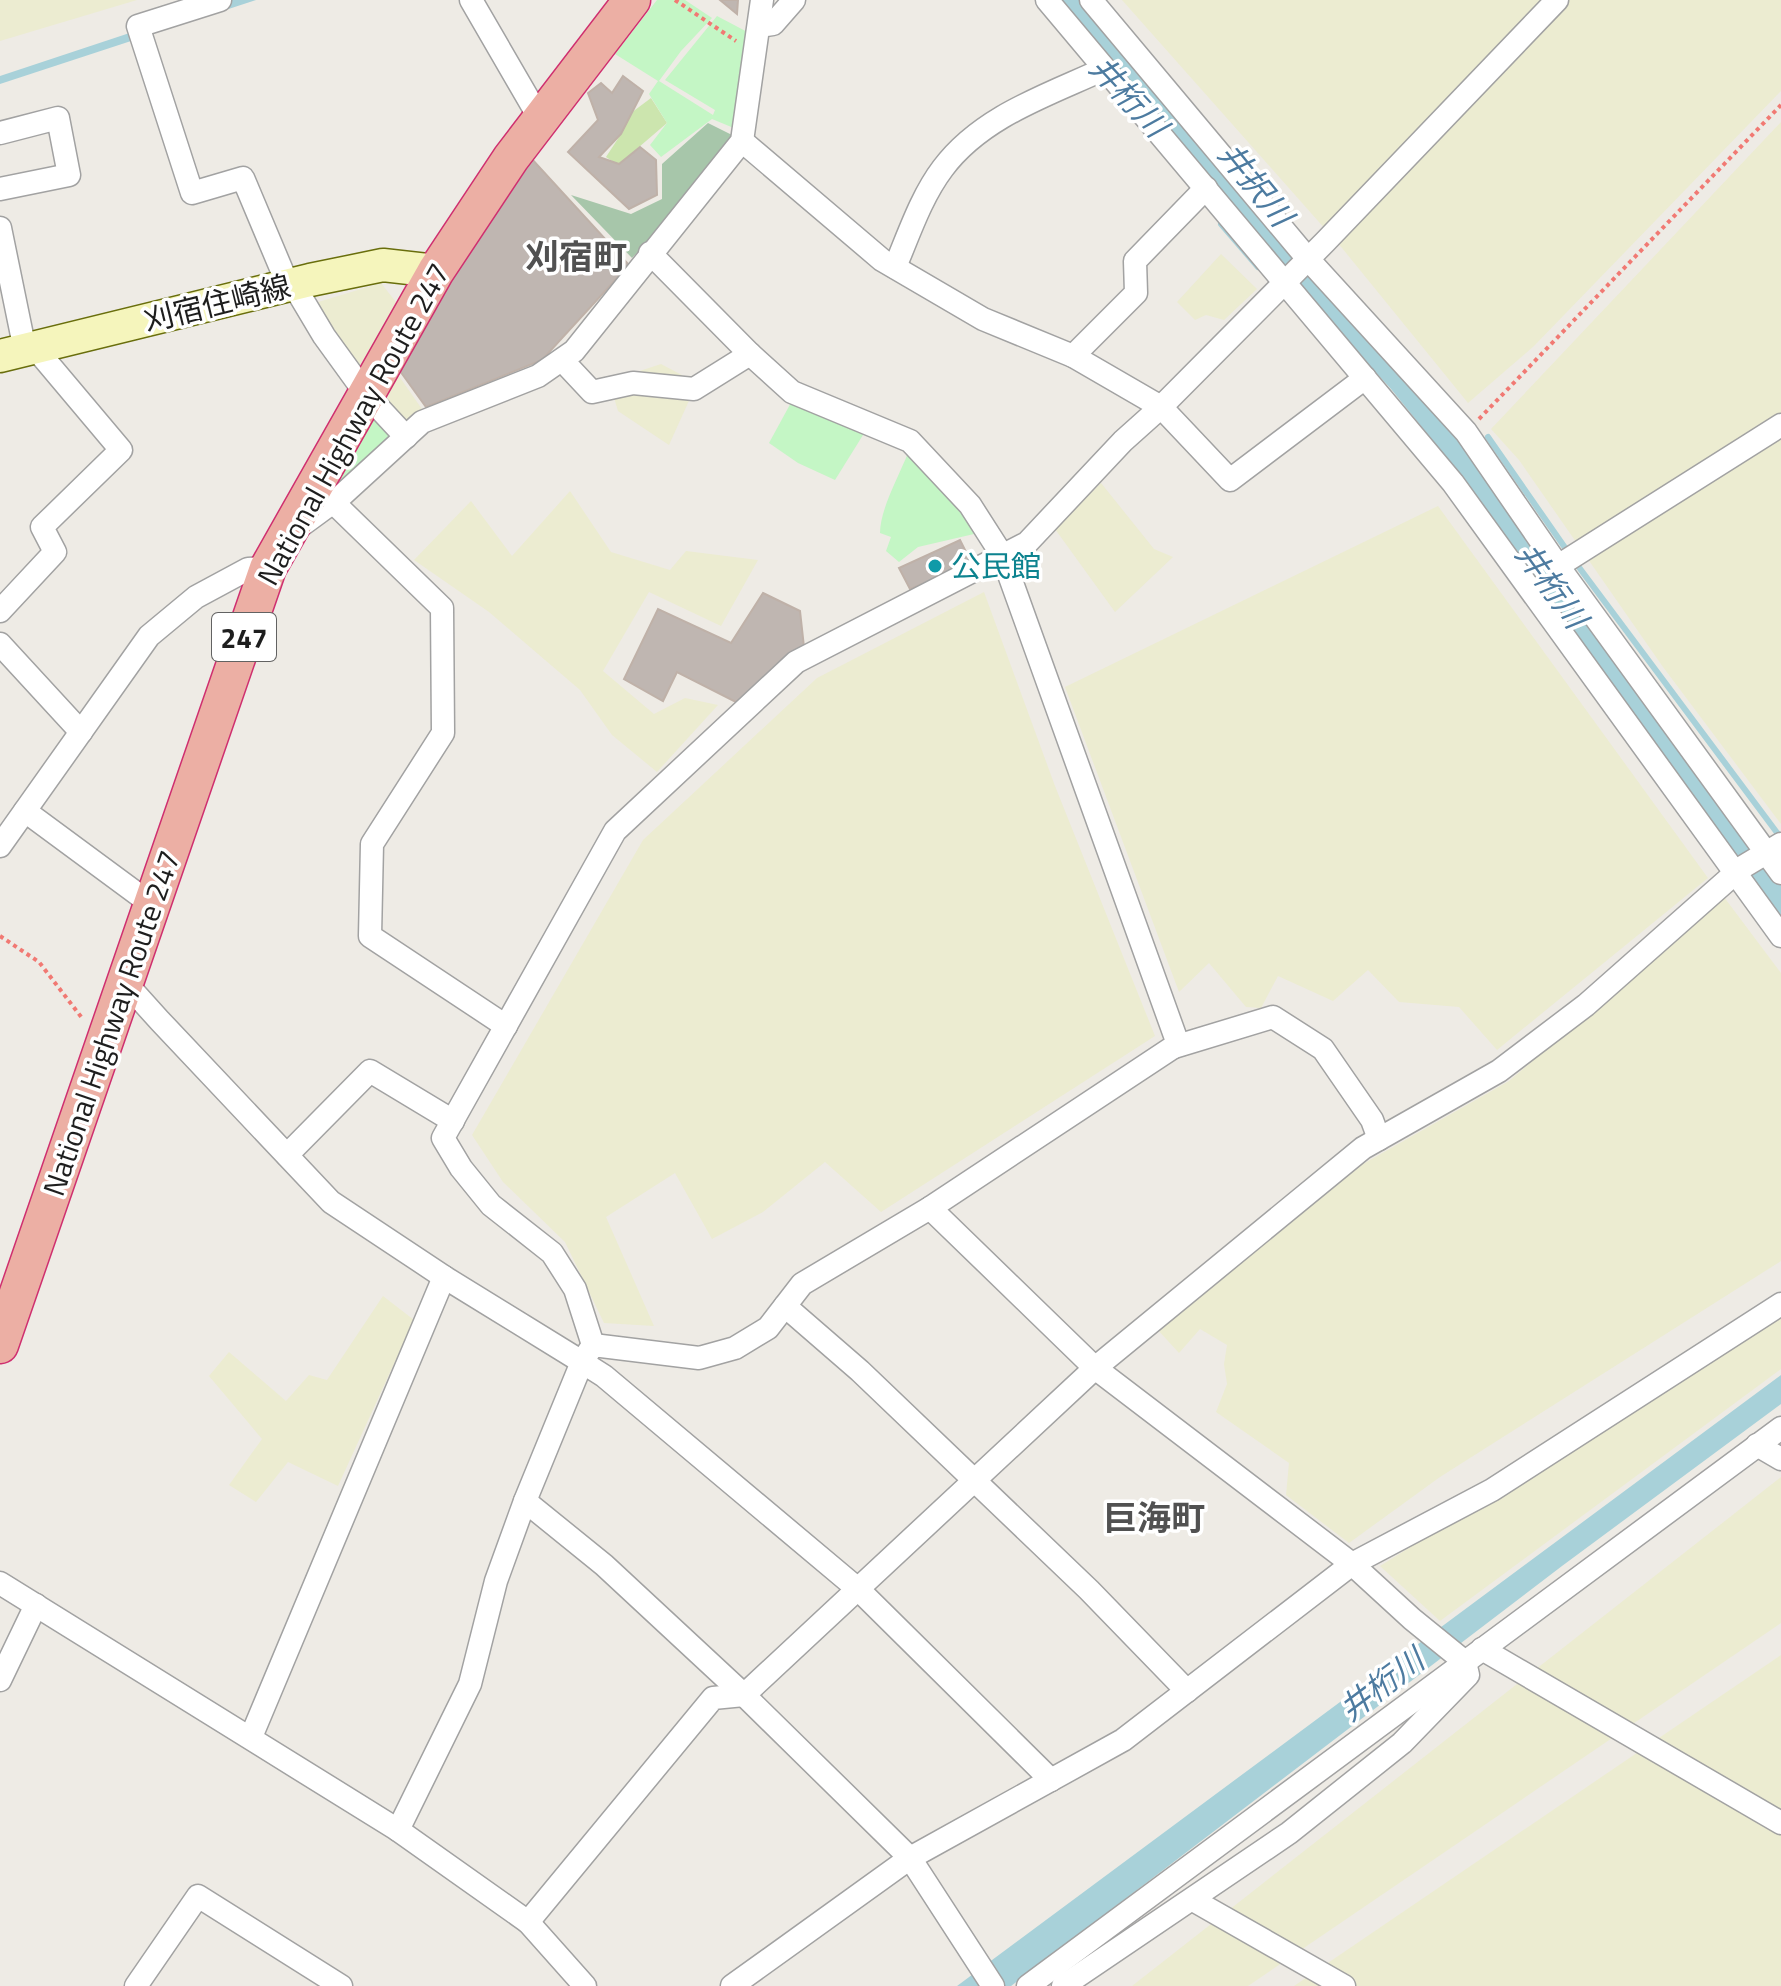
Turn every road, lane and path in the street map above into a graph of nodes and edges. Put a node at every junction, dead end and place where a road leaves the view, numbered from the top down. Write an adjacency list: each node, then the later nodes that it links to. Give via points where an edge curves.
1 (220, 0): 25 (street, via 138,26 192,193 243,178)
2 (471, 0): 14 (street)
3 (632, 0): 14 (highway, National Highway Route 247 / 247)
4 (675, 0): 11 (path)
5 (762, 0): 10 (street)
6 (794, 0): 10 (street, via 773,24)
7 (1047, 0): 12 (street)
8 (1091, 0): 21 (street)
9 (1557, 0): 21 (street)
10 (759, 26): 11 (street)
11 (756, 55): 16 (street)
12 (1104, 69): 17 (street); 22 (street, via 1002,116 960,148 927,195)
13 (1781, 105): 34 (path)
14 (540, 119): 23 (highway, National Highway Route 247 / 247)
15 (0, 133): 18 (street, via 58,118 69,175)
16 (742, 141): 20 (street); 22 (street)
17 (1206, 188): 24 (street); 28 (street, via 1135,261 1136,293)
18 (0, 189)
19 (0, 228): 26 (street)
20 (650, 253): 27 (street); 29 (street)
21 (1308, 259): 24 (street); 34 (street)
22 (895, 267): 28 (street, via 983,319)
23 (436, 271): 25 (main road, 刈宿住崎線, via 383,265); 31 (highway, National Highway Route 247 / 247)
24 (1284, 283): 30 (street); 32 (street)
25 (290, 284): 26 (main road, 刈宿住崎線); 31 (street)
26 (22, 351): 40 (street, via 41,355 121,450 42,527 55,552)
27 (750, 354): 29 (street, via 694,389 633,383 592,392); 38 (street, via 792,392 910,441 970,505)
28 (1073, 356): 32 (street)
29 (562, 360): 35 (street, via 538,376 422,422)
30 (1365, 378): 32 (street, via 1230,480); 46 (street, via 1453,483)
31 (366, 394): 35 (street); 37 (highway, National Highway Route 247 / 247)
32 (1161, 407): 38 (street, via 1027,543)
33 (1781, 425): 39 (street)
34 (1466, 432): 39 (street)
35 (406, 437): 36 (street)
36 (333, 502): 37 (street); 52 (street, via 442,608 443,733 372,844 370,936)
37 (276, 552): 42 (street, via 196,597 149,636); 48 (highway, National Highway Route 247 / 247)
38 (1002, 555): 52 (street, via 796,662 615,831); 54 (street, via 1178,1044)
39 (1558, 566): 45 (street)
40 (0, 611)
41 (0, 644): 42 (street)
42 (81, 732): 43 (street)
43 (25, 811): 44 (street); 48 (street)
44 (0, 846)
45 (1774, 849): 46 (street); 47 (street)
46 (1738, 871): 50 (street); 56 (street, via 1586,1005 1499,1071)
47 (1781, 873)
48 (151, 904): 51 (highway, National Highway Route 247 / 247)
49 (0, 936): 53 (path, via 39,962)
50 (1781, 936)
51 (124, 981): 53 (highway, National Highway Route 247 / 247); 57 (street)
52 (506, 1026): 55 (street)
53 (103, 1045): 62 (highway, National Highway Route 247 / 247)
54 (1174, 1047): 56 (street, via 1273,1017 1323,1049 1372,1120); 58 (street)
55 (453, 1121): 57 (street, via 370,1071); 63 (street, via 443,1138 449,1148 491,1205 552,1253 575,1289)
56 (1379, 1139): 64 (street)
57 (287, 1155): 59 (street, via 331,1202)
58 (930, 1208): 61 (street, via 802,1284); 64 (street)
59 (444, 1277): 63 (street); 78 (street)
60 (1781, 1304): 70 (street, via 1492,1490)
61 (785, 1306): 63 (street, via 768,1328 735,1348 699,1358); 68 (street)
62 (0, 1345)
63 (588, 1353): 69 (street); 72 (street, via 604,1376)
64 (1095, 1368): 68 (street); 70 (street)
65 (1781, 1428): 66 (street)
66 (1757, 1445): 67 (street); 74 (street)
67 (1781, 1459)
68 (974, 1482): 72 (street); 76 (street)
69 (525, 1501): 77 (street, via 604,1565); 81 (street, via 496,1581 470,1684)
70 (1352, 1564): 74 (street, via 1412,1619); 76 (street)
71 (0, 1583): 73 (street)
72 (859, 1590): 77 (street); 79 (street)
73 (36, 1605): 75 (street); 78 (street)
74 (1467, 1655): 80 (street); 83 (street, via 1468,1675 1402,1743 1289,1833); 90 (street)
75 (0, 1680)
76 (1187, 1691): 79 (street, via 1123,1740)
77 (744, 1695): 82 (street); 84 (street, via 713,1698)
78 (251, 1737): 81 (street)
79 (1051, 1780): 82 (street)
80 (1781, 1823)
81 (398, 1830): 84 (street)
82 (910, 1858): 88 (street); 89 (street)
83 (1193, 1900): 91 (street); 92 (street)
84 (528, 1922): 87 (street)
85 (136, 1986): 86 (street, via 198,1896)
86 (341, 1986)
87 (585, 1986)
88 (732, 1986)
89 (993, 1986)
90 (1028, 1986)
91 (1063, 1986)
92 (1344, 1986)

